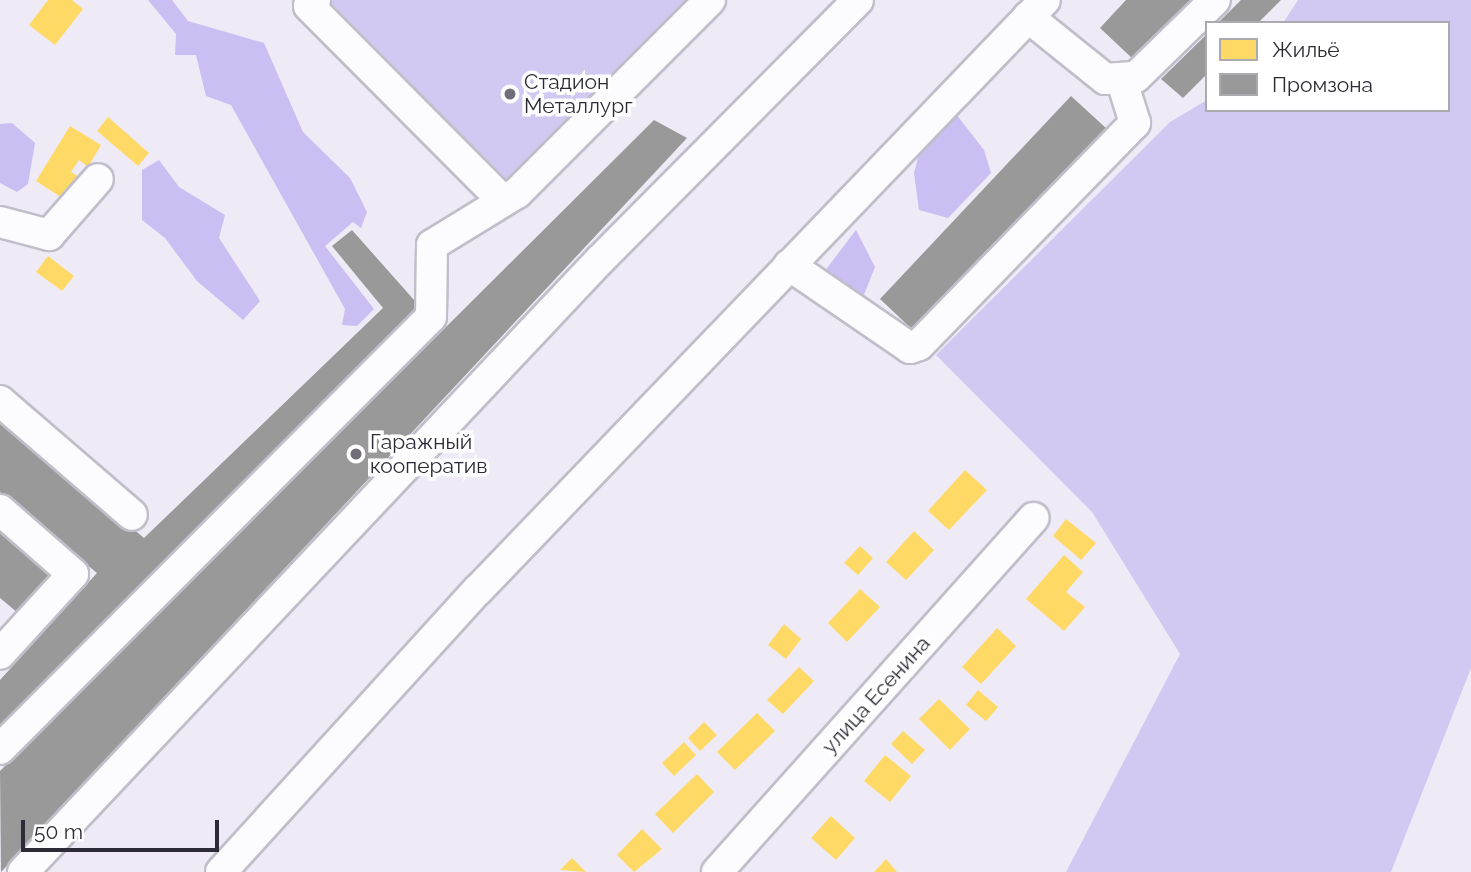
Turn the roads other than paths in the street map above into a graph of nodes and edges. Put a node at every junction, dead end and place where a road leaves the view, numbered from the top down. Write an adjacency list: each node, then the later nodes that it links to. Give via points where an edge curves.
1 (315, 0): 8 (street, via 309,6)
2 (710, 0): 8 (street)
3 (858, 0): 17 (street, via 600,260)
4 (1215, 0): 6 (street, via 1136,77)
5 (1037, 8): 6 (street, via 1105,79); 10 (street)
6 (1121, 78): 10 (street, via 1135,122 919,345 911,348)
7 (98, 179): 9 (street, via 49,235)
8 (503, 201): 16 (street, via 432,245 431,317)
9 (0, 222)
10 (789, 265): 18 (street, via 478,590)
11 (0, 401): 13 (street)
12 (0, 510): 15 (street, via 73,574)
13 (132, 515)
14 (1034, 518): 19 (street, улица Есенина)
15 (5, 638)
16 (0, 749)
17 (23, 872)
18 (221, 872)
19 (717, 872)

